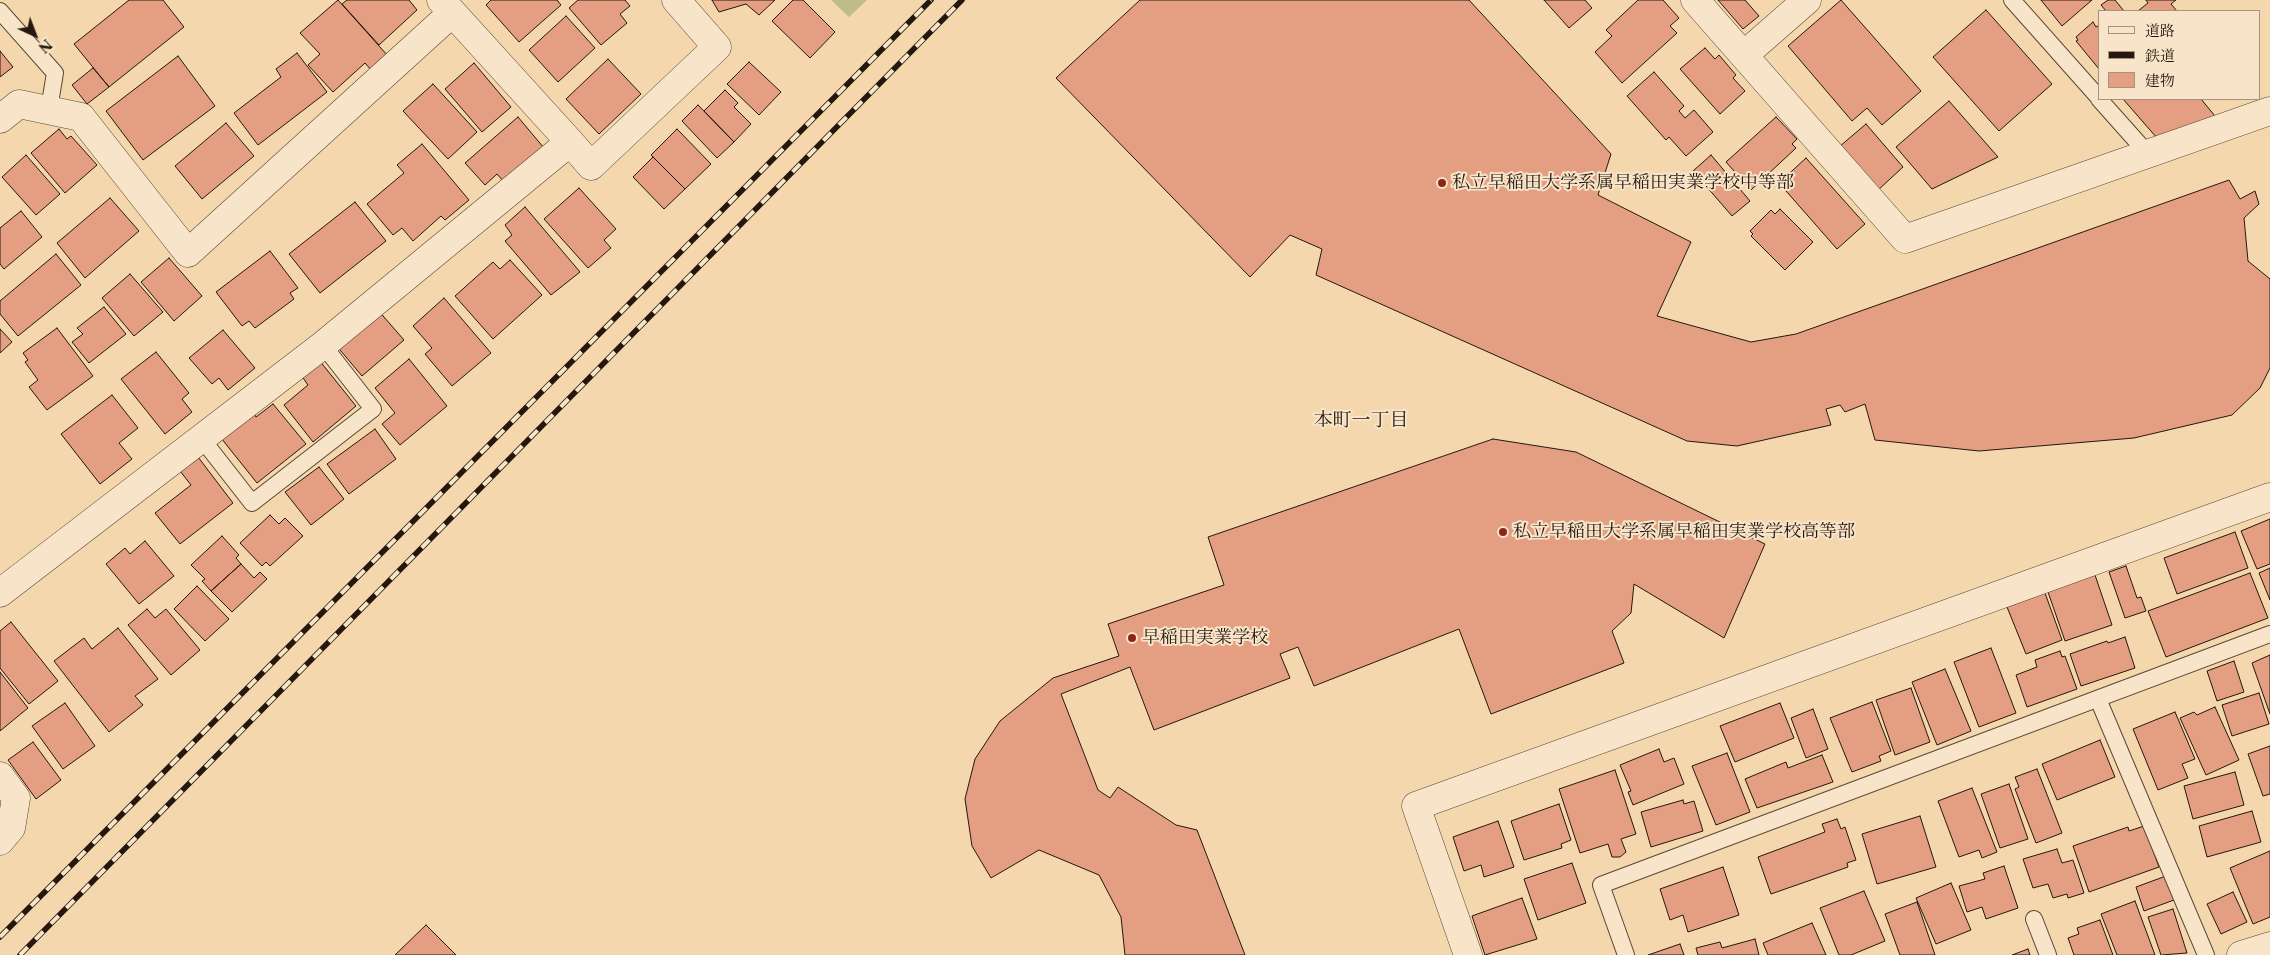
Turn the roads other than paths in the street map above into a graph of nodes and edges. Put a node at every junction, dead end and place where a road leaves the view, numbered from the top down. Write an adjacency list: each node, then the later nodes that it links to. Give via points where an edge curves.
1 (676, 0): 13 (street, via 717,47 591,166)
2 (1695, 0): 7 (street)
3 (1807, 0): 7 (street)
4 (2012, 0): 8 (lane)
5 (446, 6): 10 (street, via 188,253 81,117); 13 (street)
6 (0, 12): 10 (lane, via 55,73)
7 (1744, 55): 14 (street, via 1904,239)
8 (2098, 97)
9 (2101, 100): 14 (lane)
10 (49, 109): 12 (street, via 19,104)
11 (2270, 111): 14 (street)
12 (0, 118)
13 (570, 142): 15 (street)
14 (2148, 154)
15 (323, 345): 16 (street); 16 (lane, via 373,408 252,503)
16 (202, 439): 18 (street)
17 (2270, 497): 25 (street, via 1416,806)
18 (0, 593)
19 (2270, 634): 20 (lane)
20 (2098, 699): 26 (lane, via 1601,885); 28 (lane)
21 (0, 776): 22 (street, via 16,798 11,828)
22 (0, 841)
23 (2034, 919): 27 (lane)
24 (2270, 946): 29 (street)
25 (1468, 955)
26 (1626, 955)
27 (2048, 955)
28 (2206, 955)
29 (2241, 955)

